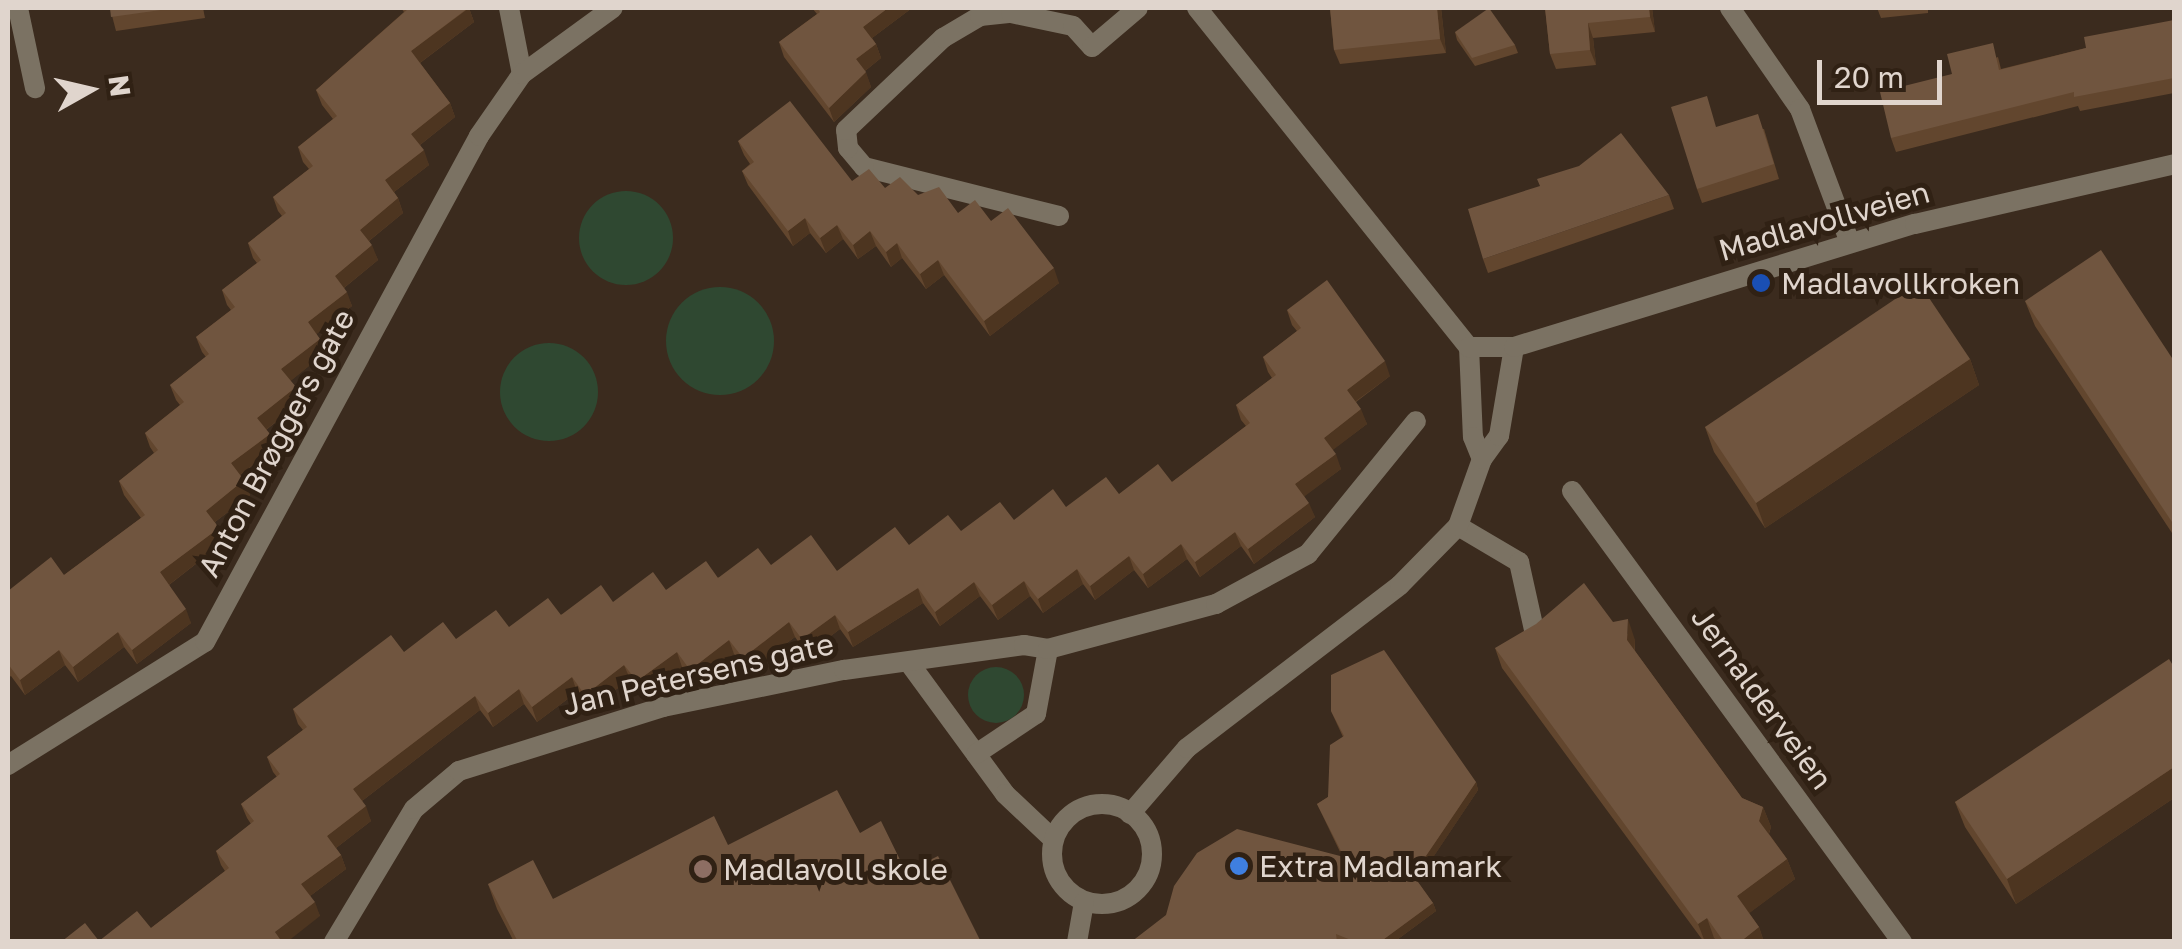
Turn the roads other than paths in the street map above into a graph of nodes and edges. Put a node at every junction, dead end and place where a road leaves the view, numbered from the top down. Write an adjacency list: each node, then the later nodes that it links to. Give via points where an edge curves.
1 (18, 8): 8 (street)
2 (509, 8): 7 (street)
3 (613, 8): 7 (street, Anton Brøggers gate)
4 (1138, 8): 10 (street, via 1092,47 1073,26 1011,13 980,16 943,38 846,130 848,148 864,166)
5 (1197, 8): 12 (street, via 1440,319)
6 (1730, 8): 11 (street, via 1800,109)
7 (522, 74): 22 (street, Anton Brøggers gate, via 478,136 353,359 205,642)
8 (35, 88)
9 (2174, 164): 11 (street, Madlavollveien)
10 (1059, 216)
11 (1850, 243): 13 (street, Madlavollveien)
12 (1469, 347): 13 (street); 15 (street, via 1473,437)
13 (1504, 348): 15 (street, via 1499,436)
14 (1416, 421): 19 (street, Jan Petersens gate, via 1346,513 1308,554 1279,572 1216,604)
15 (1482, 459): 17 (street)
16 (1572, 490): 28 (street, Jernalderveien)
17 (1458, 526): 18 (street, via 1520,562); 23 (street, via 1400,585 1188,748)
18 (1535, 634)
19 (1048, 649): 20 (street, Jan Petersens gate, via 1024,644); 21 (street, via 1036,714)
20 (910, 664): 21 (street); 26 (street, Jan Petersens gate, via 806,676 613,718 459,771 414,809)
21 (976, 754): 24 (street, via 1005,794)
22 (8, 765)
23 (1130, 814): 24 (street, via 1110,805 1086,807 1066,819); 25 (street, via 1149,840 1145,878 1116,903)
24 (1053, 839): 25 (street, via 1057,878)
25 (1084, 902): 27 (street)
26 (334, 942)
27 (1077, 942)
28 (1902, 942)

